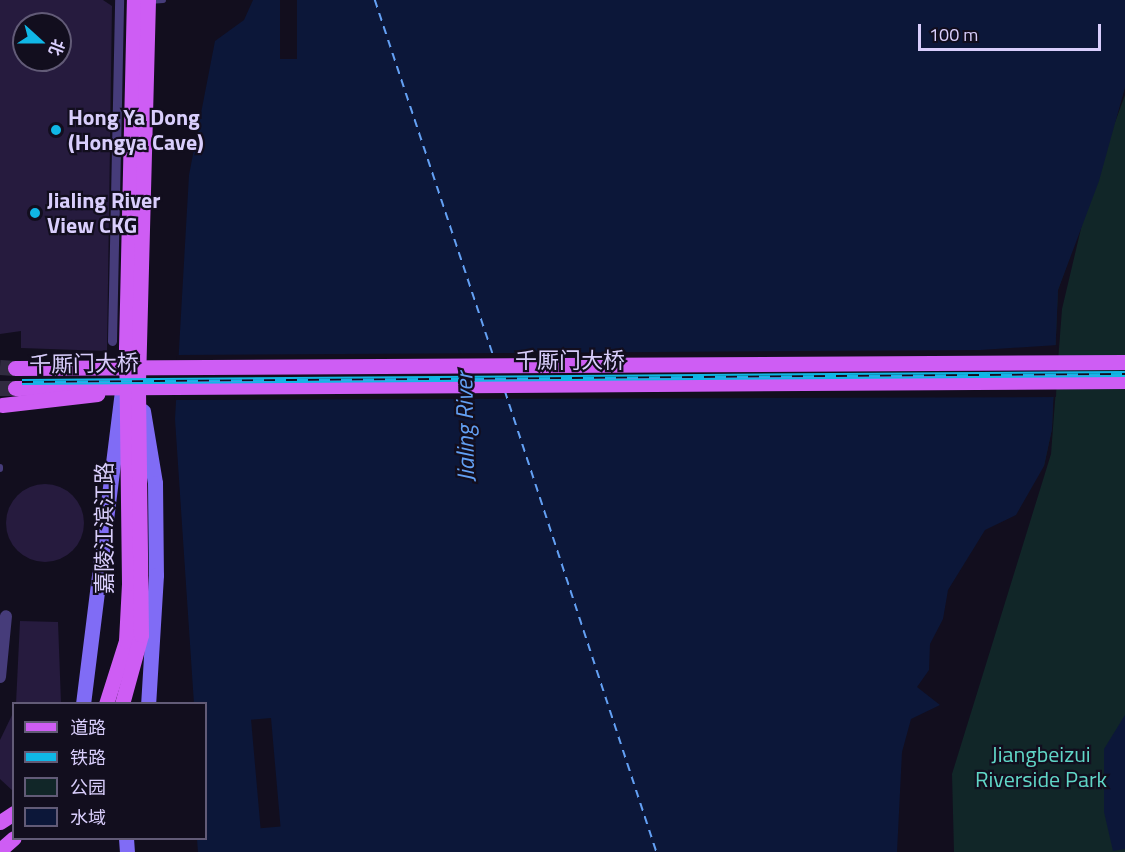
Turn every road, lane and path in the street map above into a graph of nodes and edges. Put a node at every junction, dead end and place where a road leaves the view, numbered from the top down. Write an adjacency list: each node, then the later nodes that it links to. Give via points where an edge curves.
1 (119, 0): 6 (street)
2 (134, 0): 7 (main road, 嘉陵江滨江路)
3 (142, 0): 5 (lane)
4 (148, 0): 14 (main road, 嘉陵江滨江路)
5 (163, 0)
6 (112, 341)
7 (126, 348): 20 (main road, 嘉陵江滨江路); 21 (main road, 嘉陵江滨江路, via 126,641)
8 (1125, 353): 10 (main road)
9 (1125, 362): 10 (main road, 千厮门大桥)
10 (1020, 363): 11 (main road, 千厮门大桥)
11 (15, 368)
12 (1125, 381): 13 (main road, 千厮门大桥)
13 (1021, 382): 14 (main road, 千厮门大桥); 16 (main road)
14 (141, 384): 15 (main road, 千厮门大桥); 17 (main road); 22 (main road, 嘉陵江滨江路, via 141,635); 23 (main road, 嘉陵江滨江路, via 155,483)
15 (15, 388)
16 (1125, 391)
17 (2, 405)
18 (6, 616): 19 (street)
19 (0, 677)
20 (82, 702)
21 (107, 702)
22 (123, 702)
23 (148, 702)
24 (12, 840): 25 (main road)
25 (0, 850)

